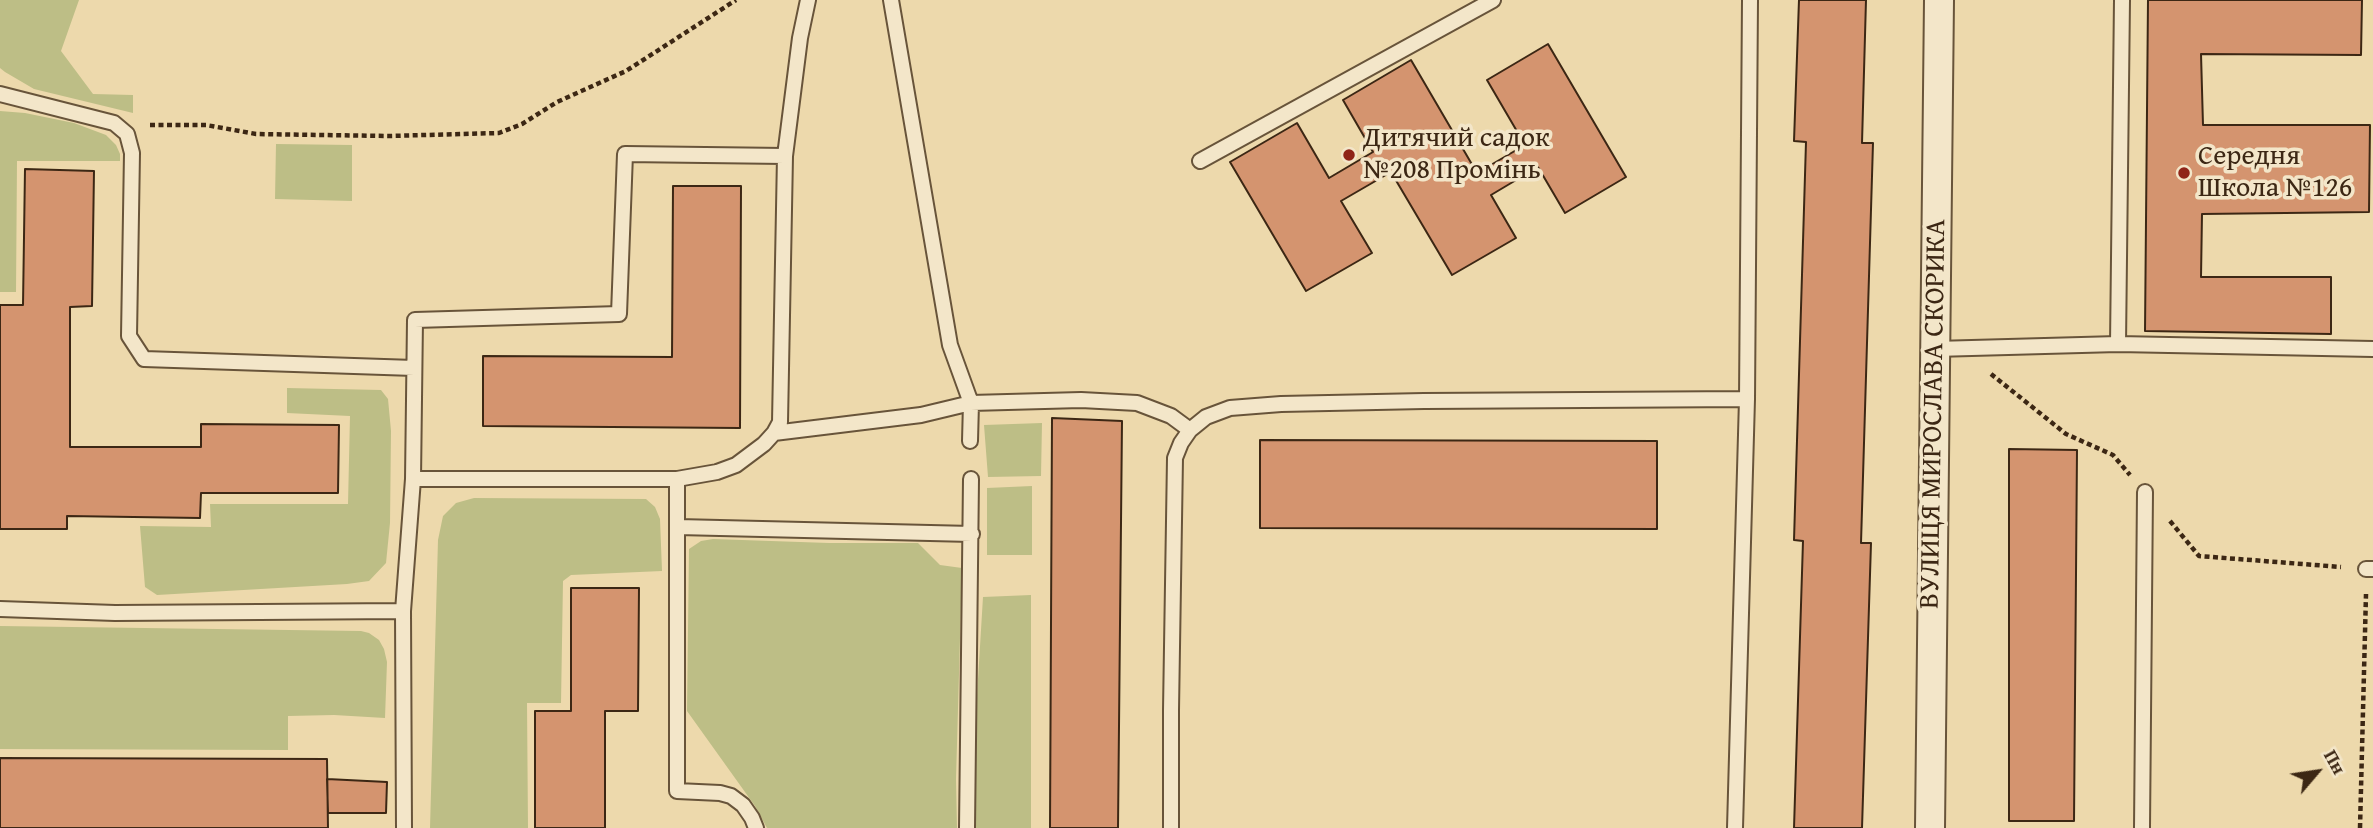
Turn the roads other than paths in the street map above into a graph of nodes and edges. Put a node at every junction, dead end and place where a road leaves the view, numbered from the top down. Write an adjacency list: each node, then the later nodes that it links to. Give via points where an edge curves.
1 (808, 0): 8 (lane)
2 (891, 0): 15 (lane, via 950,345)
3 (1493, 0): 9 (lane)
4 (1750, 0): 14 (lane)
5 (1939, 0): 11 (street, ВУЛИЦЯ МИРОСЛАВА СКОРИКА)
6 (2122, 0): 10 (lane)
7 (0, 94): 13 (lane, via 114,123 127,134 132,153 129,336 144,359)
8 (785, 156): 13 (lane, via 625,154 619,314 415,320); 17 (lane, via 781,411)
9 (1200, 161)
10 (2118, 344): 11 (lane); 12 (lane)
11 (1935, 349): 32 (street, ВУЛИЦЯ МИРОСЛАВА СКОРИКА)
12 (2373, 349)
13 (414, 368): 19 (lane)
14 (1747, 399): 16 (lane, via 1282,404 1230,408 1206,417); 31 (lane)
15 (971, 402): 16 (lane, via 1137,403 1171,416); 17 (lane, via 922,415); 18 (lane)
16 (1190, 430): 30 (lane, via 1175,458)
17 (774, 433): 20 (lane, via 736,465)
18 (971, 441)
19 (413, 478): 20 (lane); 26 (lane)
20 (677, 479): 23 (lane)
21 (971, 479): 24 (lane)
22 (2146, 492): 33 (lane)
23 (678, 527): 24 (lane); 28 (lane, via 677,791 731,796 743,805)
24 (971, 534): 29 (lane)
25 (0, 609): 26 (lane)
26 (403, 611): 27 (lane)
27 (404, 828)
28 (756, 828)
29 (967, 828)
30 (1171, 828)
31 (1735, 828)
32 (1930, 828)
33 (2142, 828)

